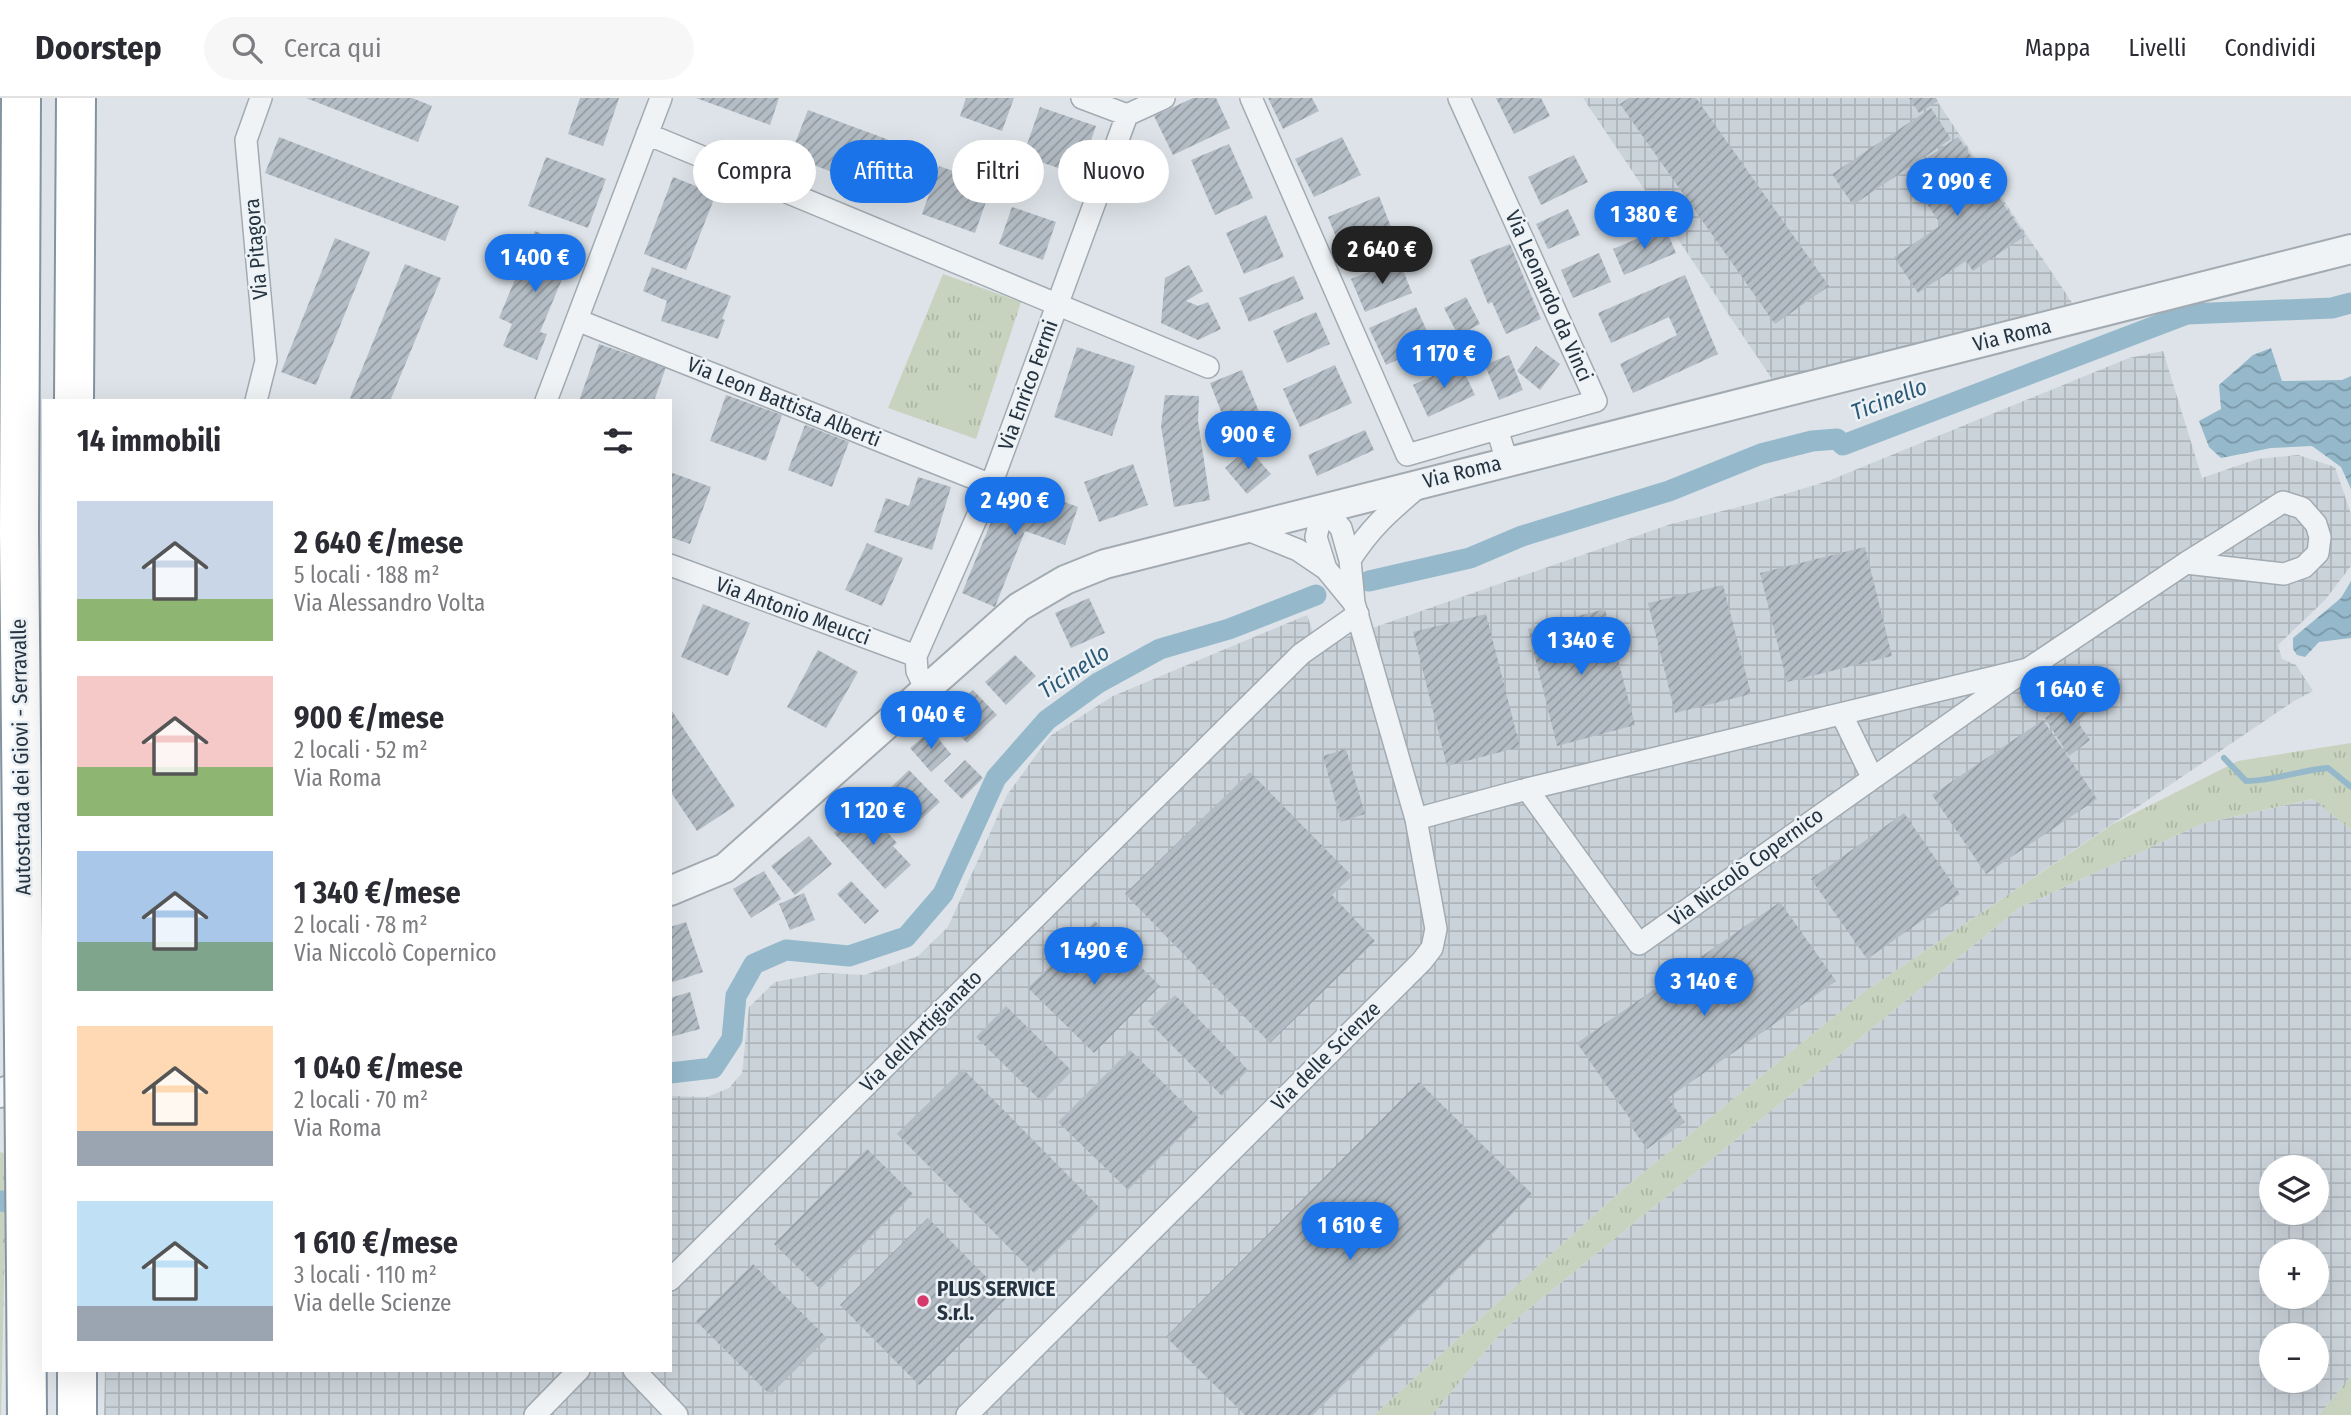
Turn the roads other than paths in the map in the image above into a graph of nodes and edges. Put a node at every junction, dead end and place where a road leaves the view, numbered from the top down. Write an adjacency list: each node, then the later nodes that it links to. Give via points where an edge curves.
1 (21, 98): 43 (highway, Autostrada dei Giovi - Serravalle, bridge, via 19,532)
2 (76, 98): 15 (highway)
3 (261, 98): 16 (street, Via Pitagora, via 246,141 267,361)
4 (661, 98): 10 (street)
5 (1082, 98): 9 (street)
6 (1164, 98): 9 (street)
7 (1251, 98): 18 (street, via 1407,455)
8 (1459, 98): 18 (street, Via Leonardo da Vinci, via 1596,401)
9 (1127, 116): 12 (street, Via Enrico Fermi)
10 (647, 134): 12 (street); 13 (street)
11 (2351, 248): 19 (street, Via Roma)
12 (1057, 304): 14 (street); 21 (street, Via Enrico Fermi)
13 (577, 320): 17 (street); 21 (street, Via Leon Battista Alberti)
14 (1208, 367)
15 (74, 399)
16 (257, 399)
17 (547, 399)
18 (1497, 429): 19 (street)
19 (1507, 461): 20 (street, Via Roma)
20 (1423, 482): 22 (street, Via Roma); 24 (street, via 1366,535)
21 (991, 485): 29 (street, Via Enrico Fermi)
22 (1323, 508): 23 (street, Via Roma); 24 (street, Via delle Scienze, via 1341,528); 27 (street, Via delle Scienze, via 1316,537)
23 (1243, 528): 27 (street, Via delle Scienze, via 1298,550); 31 (street, Via Roma, via 1105,564 1065,580 1019,607)
24 (1350, 560): 28 (street, Via delle Scienze)
25 (2186, 563): 25 (street, Via Niccolò Copernico, via 2284,574 2304,567 2318,553 2320,537 2302,508 2283,502); 30 (street, Via Niccolò Copernico)
26 (672, 566): 29 (street, Via Antonio Meucci)
27 (1326, 569): 28 (street, Via delle Scienze)
28 (1356, 609): 35 (street, Via delle Scienze); 39 (street, Via dell'Artigianato, via 1301,654)
29 (916, 656): 31 (street)
30 (2028, 669): 32 (street, Via Niccolò Copernico); 33 (street, Via Niccolò Copernico)
31 (925, 688): 36 (street, Via Roma, via 724,868)
32 (1842, 715): 33 (street); 34 (street, Via Niccolò Copernico)
33 (1872, 777): 34 (street, Via Niccolò Copernico, via 1639,944)
34 (1527, 789): 35 (street, Via Niccolò Copernico)
35 (1416, 819): 47 (street, Via delle Scienze, via 1436,929 1432,948)
36 (672, 890)
37 (42, 1080): 38 (street)
38 (0, 1093)
39 (672, 1278)
40 (77, 1372): 44 (highway)
41 (577, 1372): 45 (street)
42 (636, 1372): 46 (street)
43 (27, 1415)
44 (77, 1415)
45 (535, 1415)
46 (677, 1415)
47 (967, 1415)

